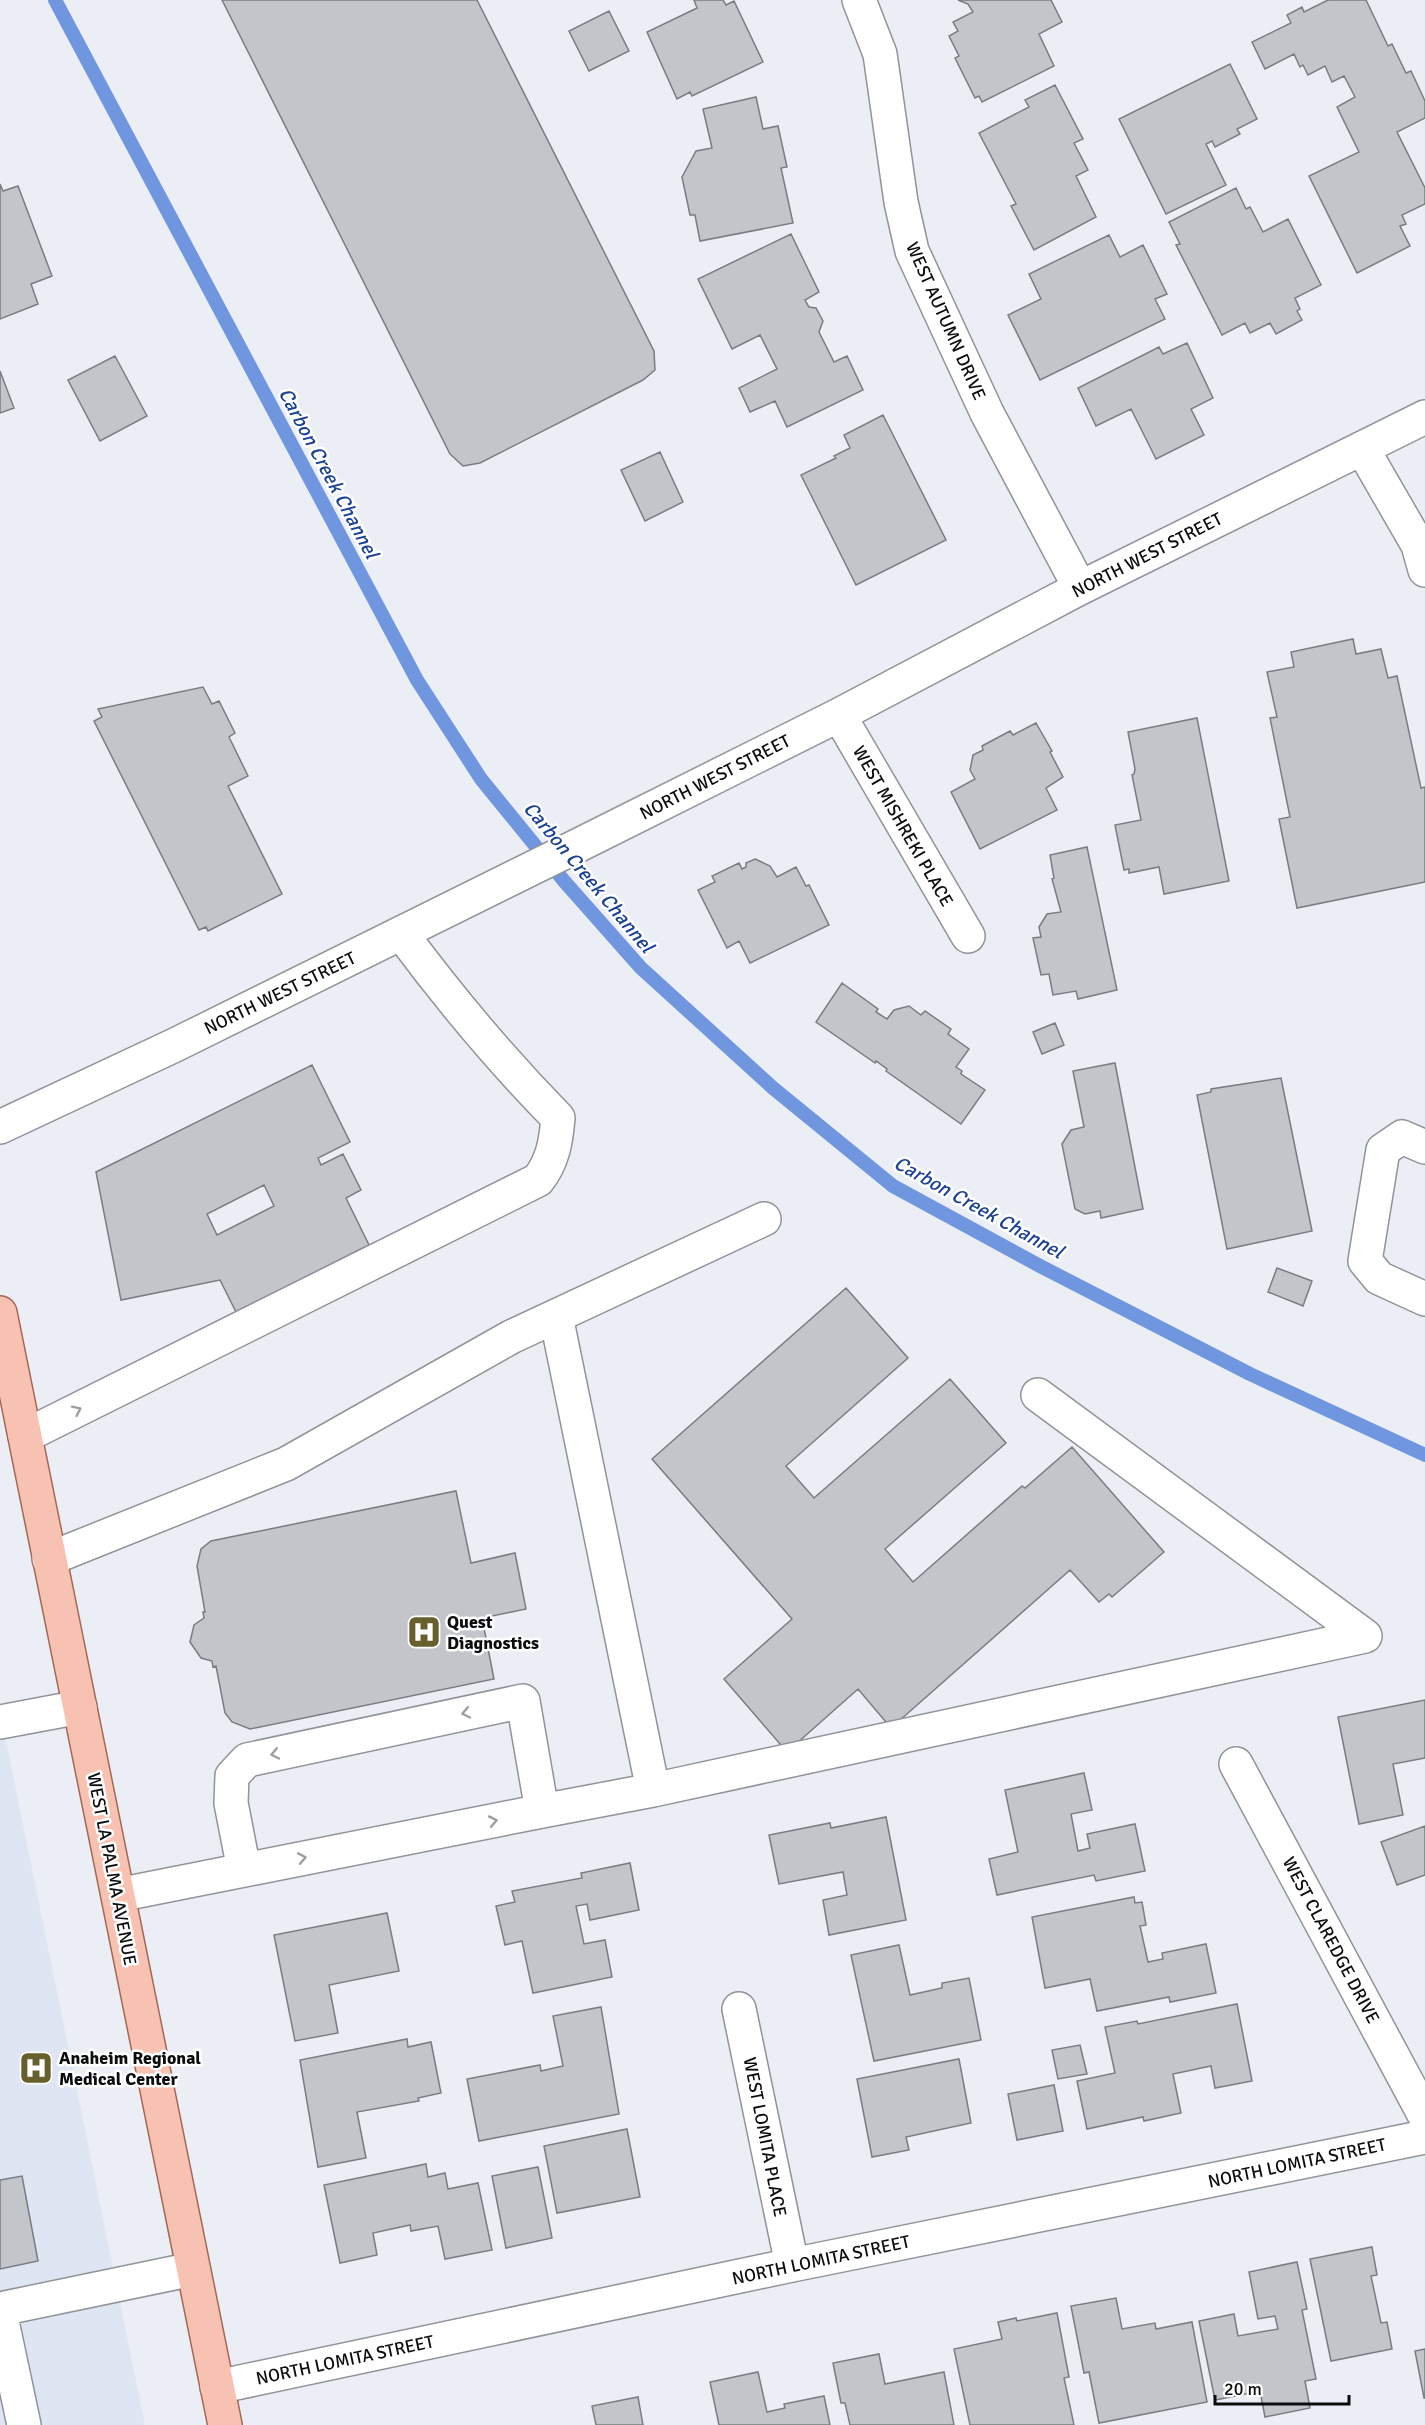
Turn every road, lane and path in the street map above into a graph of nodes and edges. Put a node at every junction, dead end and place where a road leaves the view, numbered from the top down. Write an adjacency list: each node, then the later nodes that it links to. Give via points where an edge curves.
1 (859, 0): 5 (street, WEST AUTUMN DRIVE, via 880,54 901,202 912,251 987,412)
2 (1425, 417): 3 (street, NORTH WEST STREET)
3 (1362, 448): 4 (street, via 1418,545); 5 (street, NORTH WEST STREET)
4 (1425, 570)
5 (1080, 588): 6 (street, NORTH WEST STREET)
6 (839, 715): 7 (street, NORTH WEST STREET); 8 (street, WEST MISHREKI PLACE)
7 (401, 933): 9 (street, NORTH WEST STREET); 16 (street, one-way to 7, via 538,1180 547,1169 558,1118 507,1066)
8 (968, 936)
9 (0, 1127)
10 (1425, 1147): 12 (street, via 1402,1137 1383,1150 1365,1261 1379,1278)
11 (764, 1219): 13 (street)
12 (1425, 1299)
13 (556, 1316): 17 (street, via 510,1337 286,1464); 21 (street)
14 (1, 1322): 16 (main road, WEST LA PALMA AVENUE)
15 (1038, 1395): 21 (street, via 1365,1635)
16 (25, 1436): 17 (main road, WEST LA PALMA AVENUE)
17 (49, 1559): 18 (main road, WEST LA PALMA AVENUE)
18 (80, 1707): 19 (street); 24 (main road, WEST LA PALMA AVENUE)
19 (0, 1722)
20 (1236, 1764): 26 (street, WEST CLAREDGE DRIVE)
21 (653, 1790): 22 (street)
22 (542, 1811): 23 (street, one-way to 22); 23 (street, one-way to 23, via 523,1701 247,1760 232,1776 231,1803)
23 (244, 1870): 24 (street)
24 (118, 1895): 29 (main road, WEST LA PALMA AVENUE)
25 (740, 2009): 28 (street, WEST LOMITA PLACE)
26 (1425, 2116)
27 (1425, 2137): 28 (street, NORTH LOMITA STREET)
28 (792, 2265): 31 (street, NORTH LOMITA STREET)
29 (193, 2269): 30 (street); 31 (main road, WEST LA PALMA AVENUE)
30 (0, 2311): 32 (street)
31 (217, 2387): 33 (main road, WEST LA PALMA AVENUE)
32 (24, 2425)
33 (225, 2425)

